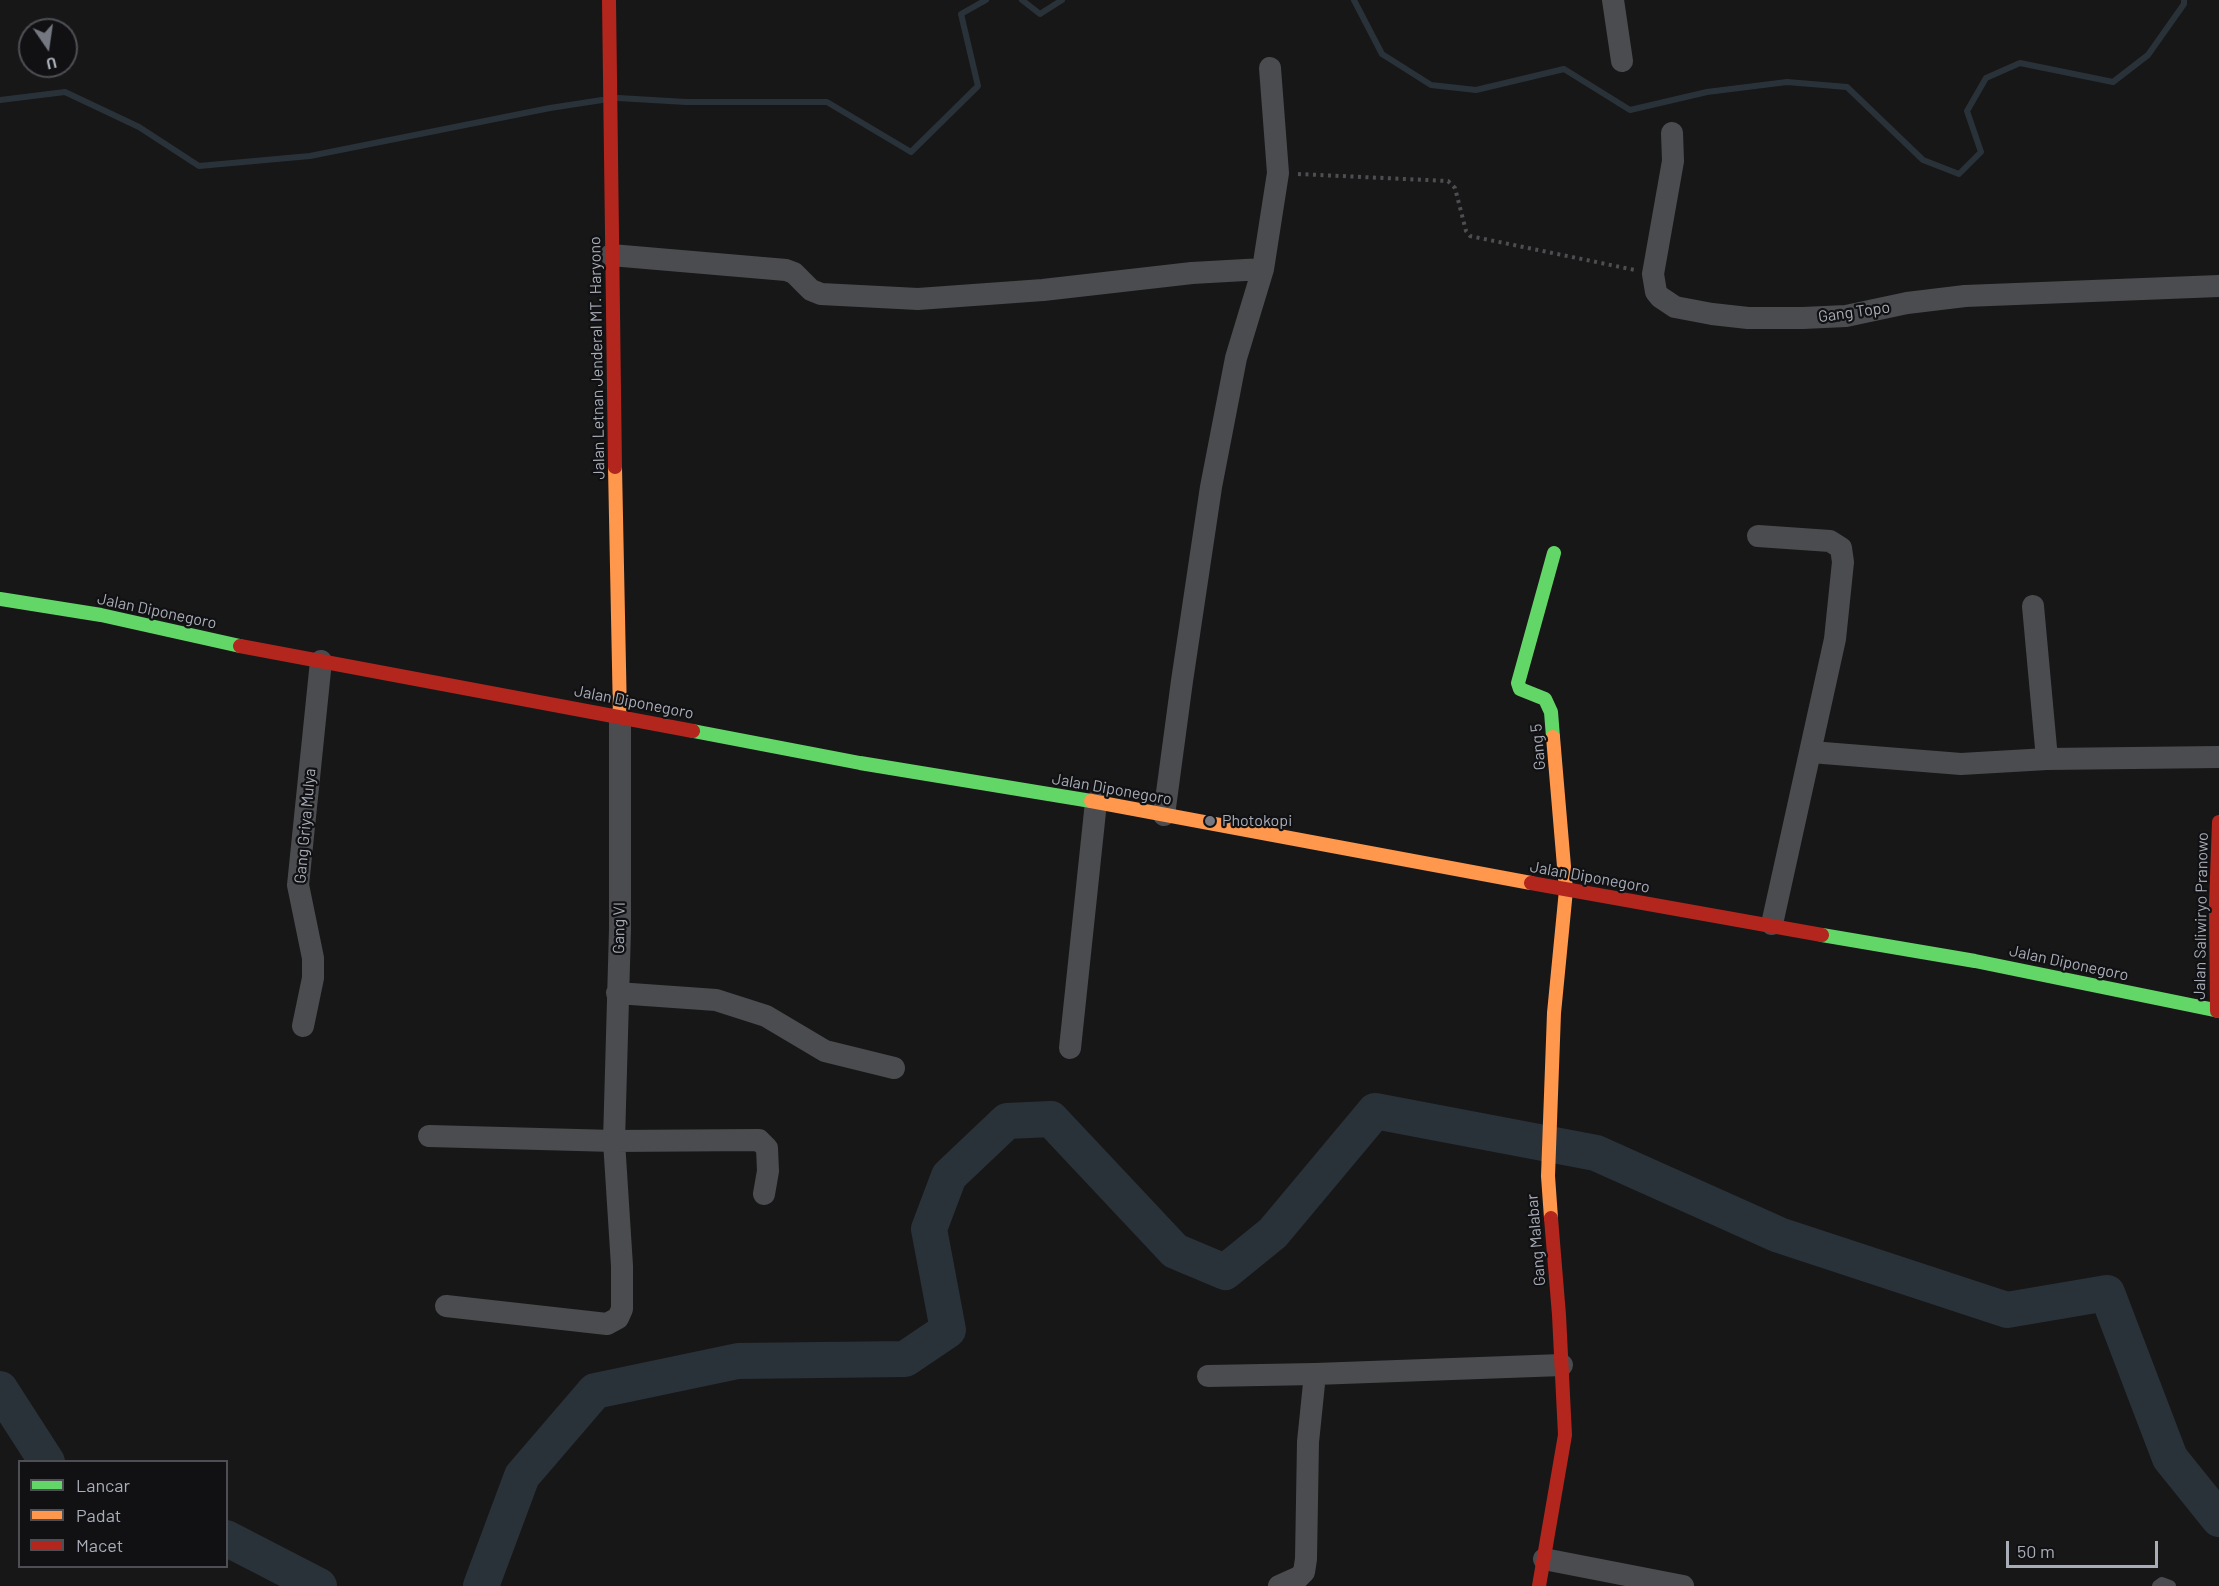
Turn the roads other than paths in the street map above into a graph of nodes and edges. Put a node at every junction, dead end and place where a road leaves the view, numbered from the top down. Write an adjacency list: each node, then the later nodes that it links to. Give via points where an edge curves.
1 (609, 0): 6 (main road, Jalan Letnan Jenderal MT. Haryono)
2 (1613, 0): 3 (street)
3 (1622, 61)
4 (1270, 68): 7 (street, via 1278,173)
5 (1672, 133): 8 (street, Gang Topo, via 1673,161 1653,274 1656,291 1667,304 1748,318 1846,316 1965,296)
6 (611, 255): 7 (street, via 786,270 822,294 918,299); 14 (main road, Jalan Letnan Jenderal MT. Haryono)
7 (1263, 269): 19 (street, via 1236,358 1211,487)
8 (2219, 286)
9 (1758, 536): 15 (street, via 1830,542 1841,548 1835,639)
10 (1554, 553): 21 (main road, Gang 5, via 1518,683 1520,689 1545,699 1551,712)
11 (0, 599): 13 (main road, Jalan Diponegoro, via 101,615)
12 (2033, 606): 17 (street)
13 (321, 661): 14 (main road, Jalan Diponegoro); 25 (street, Gang Griya Mulya, via 298,885 313,958)
14 (620, 716): 18 (main road, Jalan Diponegoro, via 860,763); 23 (street, Gang VI)
15 (1811, 752): 17 (street, via 1961,764); 22 (street)
16 (2219, 757): 17 (street)
17 (2047, 759)
18 (1096, 802): 19 (main road, Jalan Diponegoro); 26 (street)
19 (1164, 815): 21 (main road, Jalan Diponegoro)
20 (2219, 822): 24 (main road, Jalan Saliwiryo Pranowo)
21 (1566, 890): 22 (main road, Jalan Diponegoro); 32 (main road, Gang Malabar, via 1554,1013 1548,1176)
22 (1772, 924): 24 (main road, Jalan Diponegoro)
23 (617, 993): 27 (street, via 716,1000 766,1016 825,1051); 29 (street, Gang VI)
24 (2218, 1011)
25 (303, 1026)
26 (1070, 1048)
27 (894, 1068)
28 (429, 1136): 29 (street)
29 (614, 1141): 30 (street, via 759,1140 767,1148); 31 (street, Gang VI, via 622,1266 622,1309 618,1318 607,1324)
30 (764, 1194)
31 (446, 1306)
32 (1562, 1365): 33 (street); 35 (main road, Gang Malabar, via 1565,1435)
33 (1315, 1374): 34 (street); 36 (street, via 1308,1442 1304,1572)
34 (1208, 1376)
35 (1544, 1559): 37 (main road, Gang Malabar); 38 (street)
36 (1279, 1586)
37 (1539, 1586)
38 (1683, 1586)
39 (2158, 1586): 40 (lane)
40 (2170, 1586)

